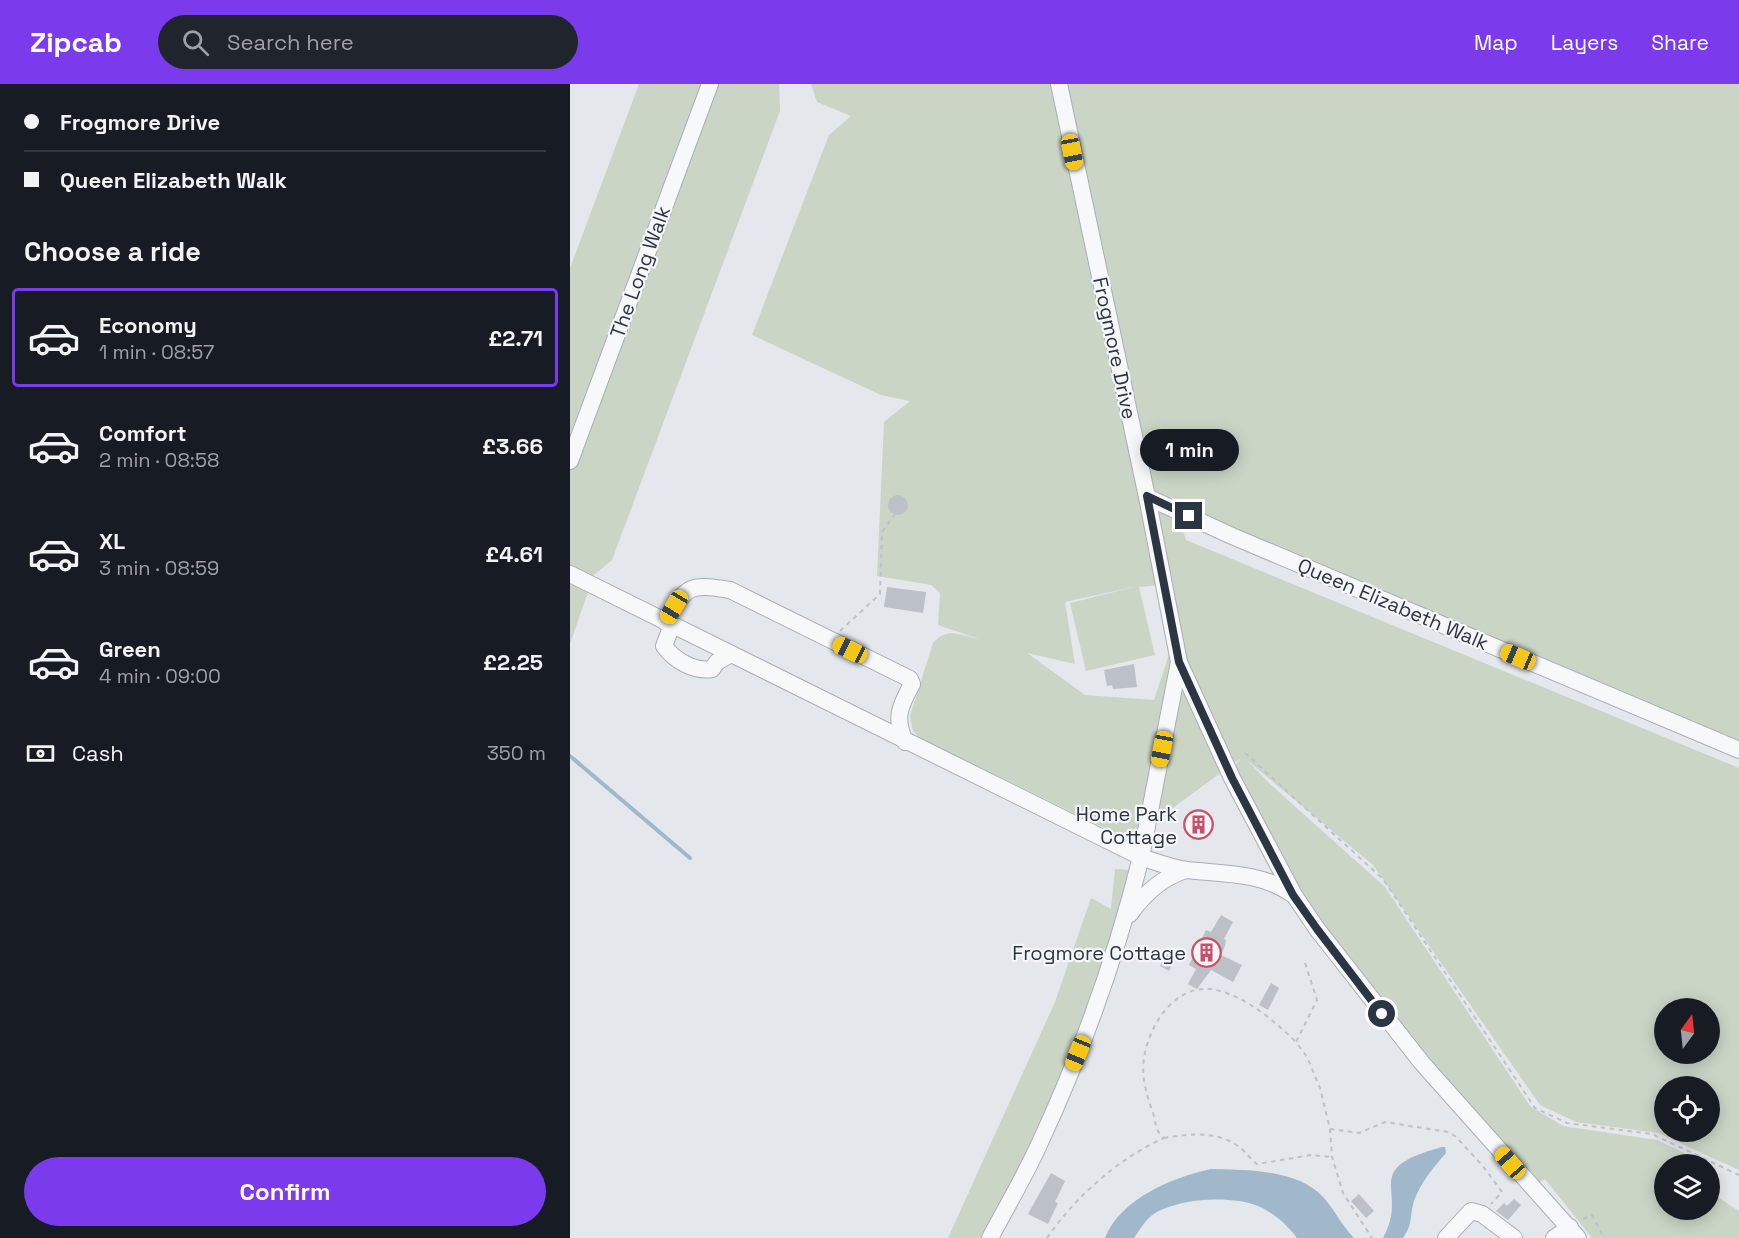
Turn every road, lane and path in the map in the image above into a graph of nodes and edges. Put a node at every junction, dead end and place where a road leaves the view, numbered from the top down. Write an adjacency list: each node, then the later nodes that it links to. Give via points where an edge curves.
1 (710, 84): 3 (lane, The Long Walk)
2 (1059, 84): 4 (lane, Frogmore Drive)
3 (570, 461)
4 (1147, 496): 10 (lane, Frogmore Drive); 12 (lane, Queen Elizabeth Walk, via 1232,536)
5 (895, 514): 8 (path, via 882,532 880,594)
6 (570, 574): 7 (lane)
7 (669, 623): 8 (lane, via 683,592 702,585 730,590); 9 (lane); 9 (lane, via 659,653 670,654 701,671 712,669)
8 (831, 640): 11 (lane, via 911,681 898,726)
9 (730, 654): 11 (lane)
10 (1179, 662): 14 (lane); 16 (lane, Frogmore Drive, via 1232,778)
11 (904, 742): 14 (lane)
12 (1739, 750)
13 (1245, 753): 23 (path, via 1383,879 1535,1108 1567,1124 1652,1134)
14 (1141, 857): 15 (lane); 17 (lane)
15 (1186, 870): 16 (lane, via 1242,875 1282,886); 17 (lane, via 1155,887)
16 (1293, 895): 25 (lane, Frogmore Drive, via 1422,1064)
17 (1125, 923): 26 (lane, via 1071,1070 1036,1150)
18 (1305, 963): 19 (path, via 1317,1000)
19 (1296, 1042): 20 (path, via 1320,1088); 21 (path, via 1268,1017 1215,990 1192,992 1174,1000 1158,1020 1144,1059 1147,1094 1156,1129)
20 (1330, 1129): 22 (path); 24 (path, via 1359,1133 1379,1123 1392,1122 1455,1136 1502,1192)
21 (1164, 1138): 22 (path, via 1207,1135 1228,1140 1257,1164 1311,1155); 27 (path, via 1149,1144 1100,1181 1060,1219)
22 (1332, 1157): 28 (path, via 1350,1207)
23 (1739, 1175)
24 (1482, 1214): 29 (lane, via 1471,1211); 30 (lane)
25 (1574, 1232): 31 (lane); 32 (path, via 1592,1215)
26 (990, 1238)
27 (1047, 1238)
28 (1372, 1238)
29 (1446, 1238)
30 (1514, 1238)
31 (1554, 1238)
32 (1604, 1238)

